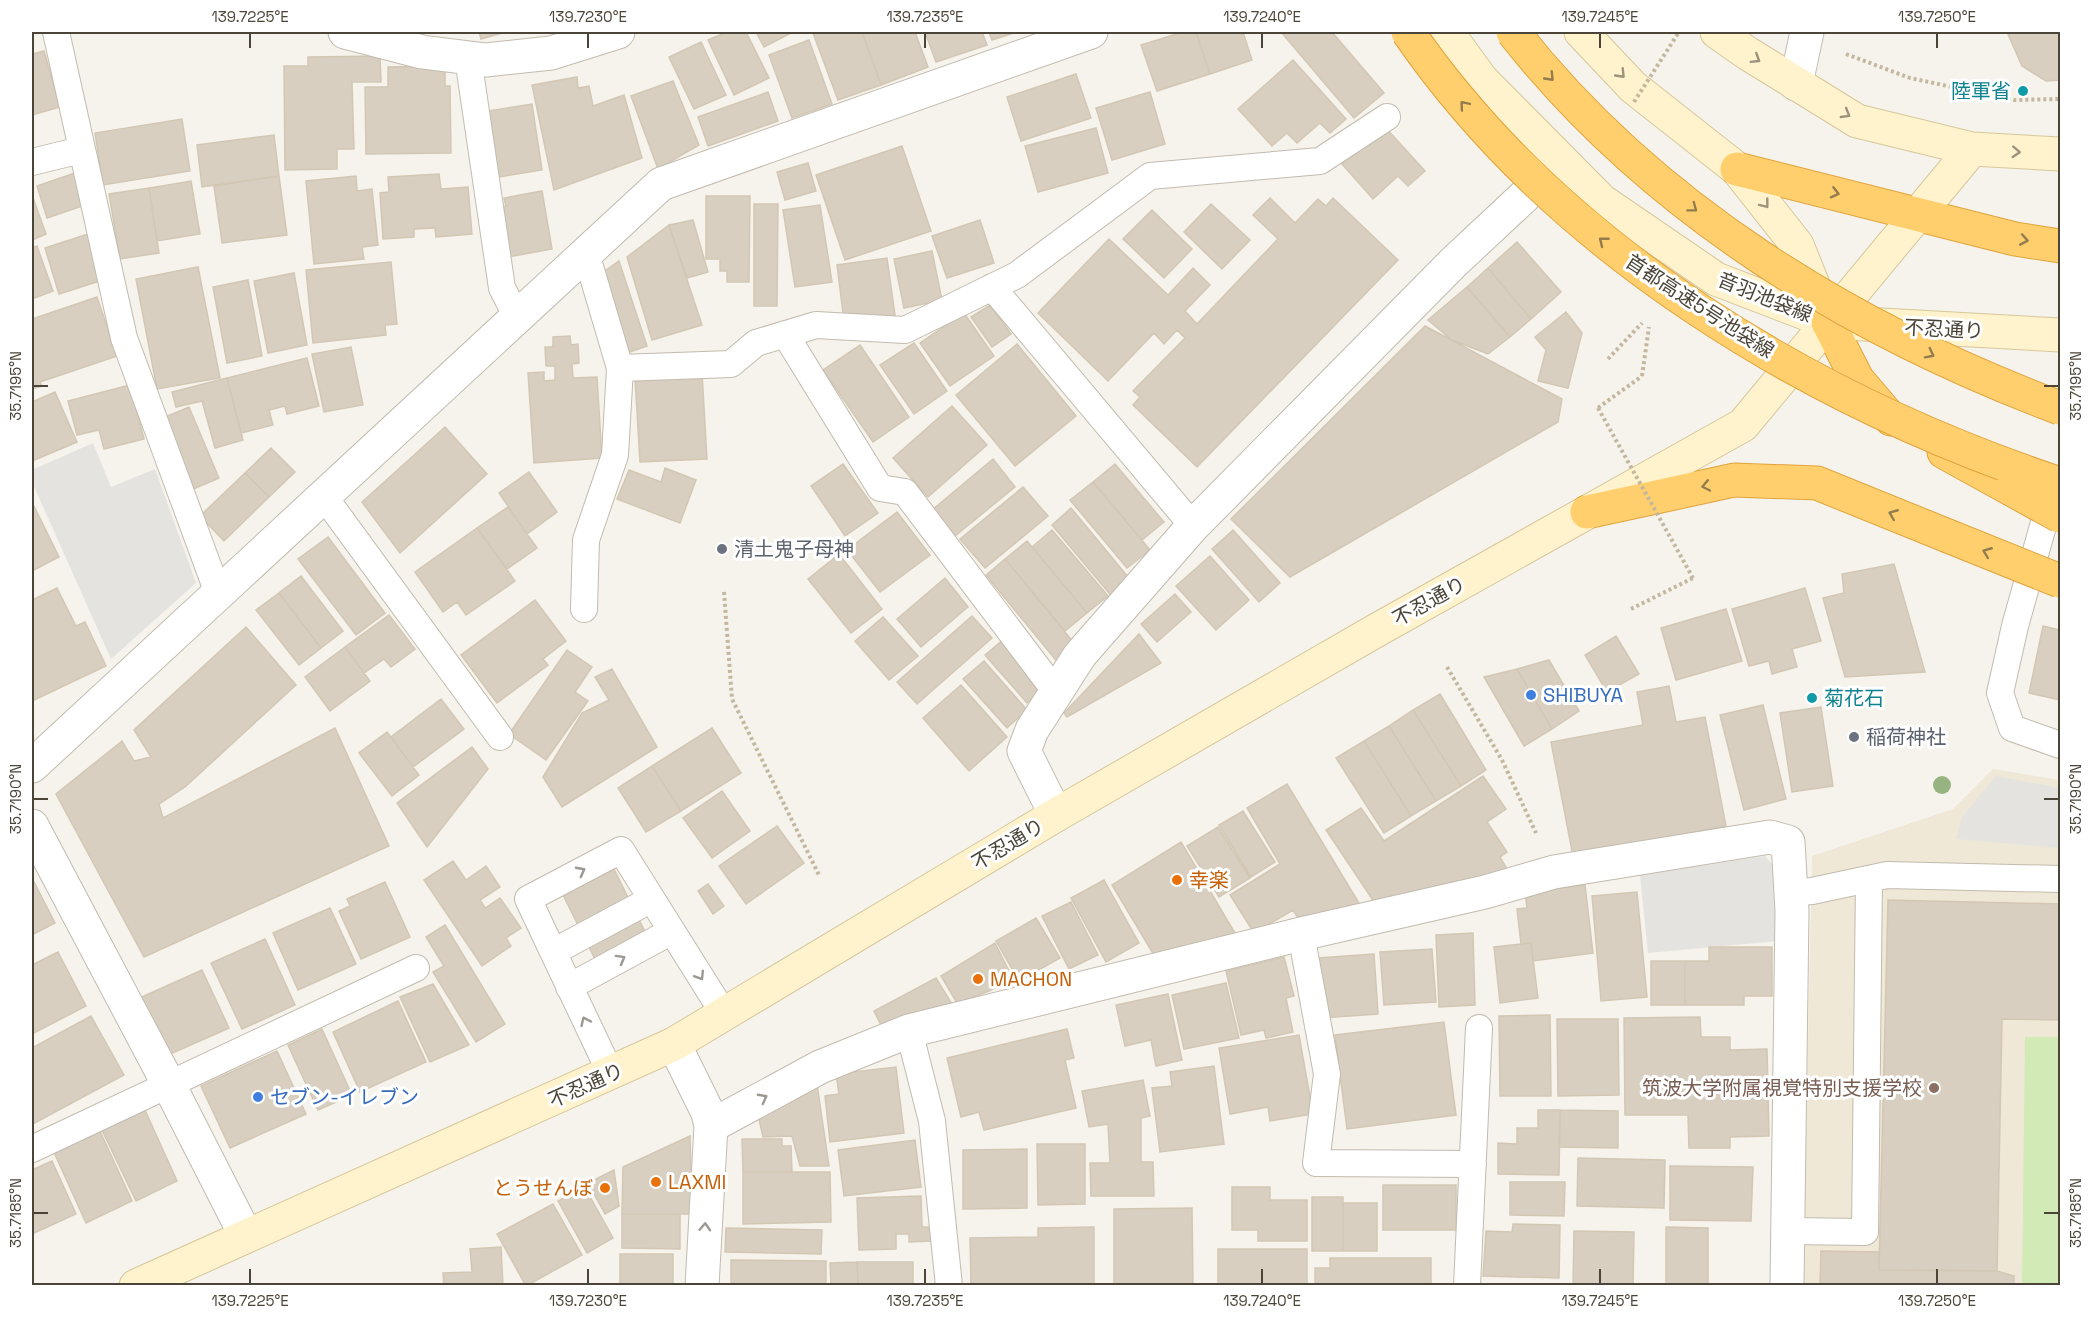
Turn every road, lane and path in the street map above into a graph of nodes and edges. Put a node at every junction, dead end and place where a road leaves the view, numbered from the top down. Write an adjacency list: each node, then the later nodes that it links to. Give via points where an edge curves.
1 (56, 32): 17 (lane)
2 (345, 32): 11 (street)
3 (618, 32): 12 (street, via 550,53 486,60)
4 (1091, 32): 24 (street, via 661,184)
5 (1408, 32): 35 (highway, 首都高速5号池袋線, one-way to 5, bridge, via 1932,436 1807,374 1703,313 1624,258 1523,170 1484,129)
6 (1447, 32): 19 (main road, 音羽池袋線, via 1481,79)
7 (1513, 32): 34 (highway, one-way to 34, bridge, via 1539,66 1596,125 1671,191 1744,246 1830,302 1938,358)
8 (1581, 32): 21 (main road, 音羽池袋線, one-way to 21, via 1633,87)
9 (1717, 32): 13 (main road, one-way to 13)
10 (1807, 34): 13 (street); 14 (path, via 1910,78 2014,100)
11 (421, 42): 12 (street)
12 (468, 58): 26 (lane, via 502,288)
13 (1796, 84): 16 (main road, one-way to 16, via 1857,121)
14 (2061, 99)
15 (1387, 117): 25 (lane, via 1320,161 1150,176 1017,275)
16 (1972, 149): 18 (main road, one-way to 18); 22 (main road, 不忍通り)
17 (81, 150): 20 (lane); 42 (lane, via 124,338)
18 (2061, 154)
19 (1562, 161): 28 (main road, 音羽池袋線, via 1602,201 1716,279); 39 (street, via 1454,262)
20 (32, 162)
21 (1737, 169): 22 (highway, one-way to 22); 28 (main road, 音羽池袋線, one-way to 28, via 1797,245)
22 (1917, 214): 23 (highway, one-way to 23); 28 (main road, 不忍通り)
23 (2061, 246)
24 (586, 253): 26 (street); 32 (lane)
25 (992, 286): 29 (lane, via 905,330 816,325); 39 (lane)
26 (517, 317): 36 (street)
27 (1644, 320): 31 (path)
28 (1828, 322): 30 (main road, 不忍通り); 37 (main road, 不忍通り, via 1743,425); 38 (highway, bridge, via 1857,379 1899,428)
29 (785, 334): 32 (lane, via 756,343 731,364); 46 (lane, via 880,488 905,492)
30 (2061, 335)
31 (1608, 359)
32 (620, 368): 43 (lane, via 615,455 586,540)
33 (1642, 376): 44 (path, bridge, via 1598,408 1693,578)
34 (2061, 408)
35 (2058, 483): 48 (lane, via 2015,626 2000,693 2012,728)
36 (323, 495): 42 (street); 47 (lane)
37 (1587, 512): 40 (highway, one-way to 37, bridge, via 1817,483 1734,480); 50 (main road, 不忍通り)
38 (2061, 516)
39 (1193, 526): 46 (street, via 1080,655)
40 (2061, 581)
41 (724, 592): 53 (path, via 732,699)
42 (218, 593): 49 (street)
43 (584, 609)
44 (1631, 609)
45 (1447, 667): 52 (path, via 1502,760)
46 (1056, 692): 50 (street, via 1024,751)
47 (500, 737)
48 (2061, 745)
49 (33, 758)
50 (1056, 815): 63 (main road, 不忍通り)
51 (32, 826): 68 (street)
52 (1554, 872): 57 (street, via 1770,837 1788,842); 59 (street, via 1485,892)
53 (819, 875)
54 (1869, 879): 55 (lane); 57 (lane); 72 (lane, via 1865,1232)
55 (2061, 879)
56 (648, 893): 58 (lane); 60 (lane); 60 (lane, one-way to 56, via 528,899 611,855 621,850)
57 (1790, 893): 72 (street)
58 (672, 931): 62 (lane, one-way to 58); 63 (lane, one-way to 63)
59 (1301, 934): 65 (street); 71 (lane, via 1327,1074 1316,1163)
60 (549, 945): 62 (lane)
61 (416, 968): 68 (lane)
62 (569, 987): 67 (lane, one-way to 62)
63 (724, 1014): 66 (main road, 不忍通り)
64 (1479, 1028): 71 (lane)
65 (909, 1031): 69 (street, one-way to 65, via 820,1067); 77 (lane, via 932,1121)
66 (674, 1044): 67 (main road, 不忍通り); 69 (street)
67 (611, 1074): 73 (main road, 不忍通り)
68 (169, 1085): 70 (lane); 73 (street)
69 (711, 1126): 76 (street, one-way to 69)
70 (32, 1149)
71 (1473, 1164): 78 (lane)
72 (1788, 1231): 79 (street)
73 (246, 1236): 74 (main road, 不忍通り)
74 (166, 1279): 75 (main road, 不忍通り)
75 (136, 1286)
76 (702, 1286)
77 (949, 1286)
78 (1467, 1286)
79 (1787, 1286)

